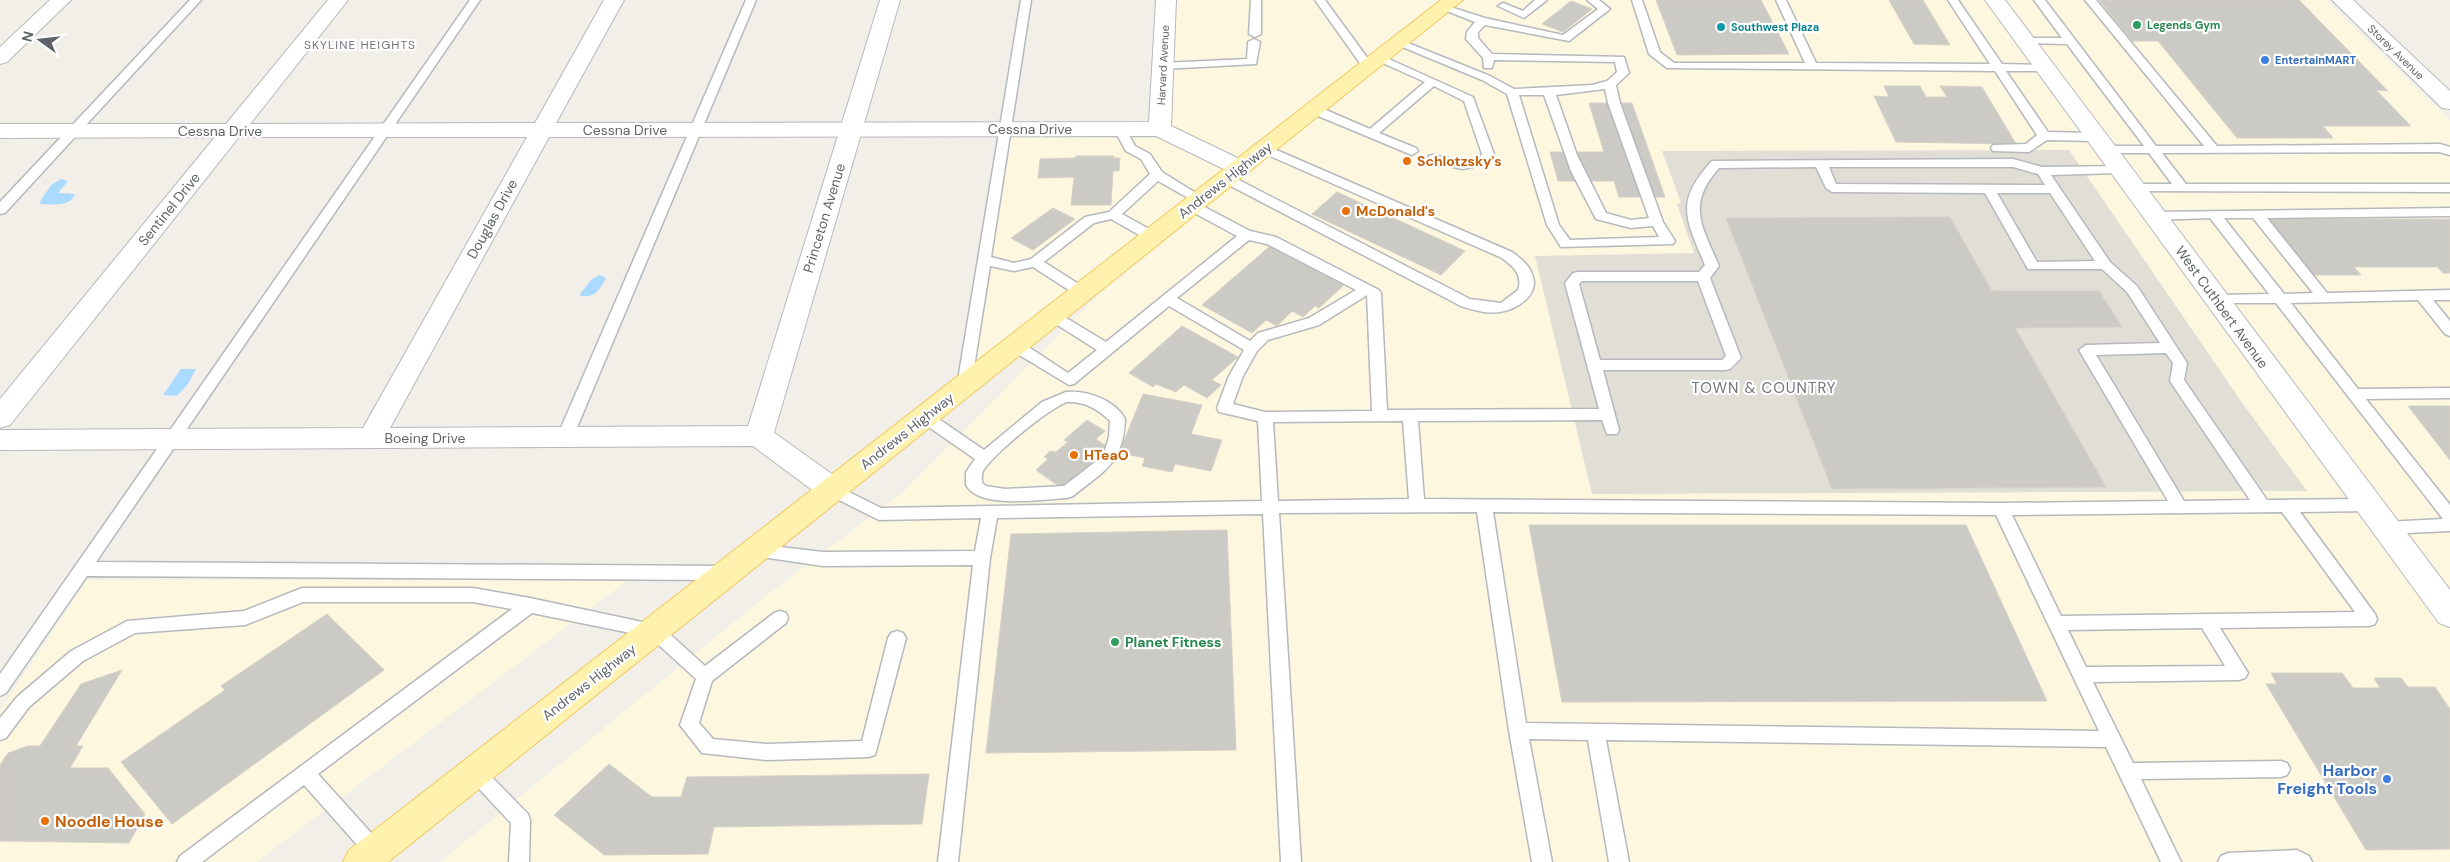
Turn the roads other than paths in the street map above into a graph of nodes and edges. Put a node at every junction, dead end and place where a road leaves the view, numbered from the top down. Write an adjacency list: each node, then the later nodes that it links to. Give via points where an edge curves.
1 (61, 0): 29 (street)
2 (196, 0): 48 (lane)
3 (338, 0): 49 (street, Sentinel Drive)
4 (475, 0): 44 (lane)
5 (614, 0): 50 (street, Douglas Drive)
6 (751, 0): 45 (lane)
7 (890, 0): 41 (street, Princeton Avenue)
8 (1026, 0): 46 (lane)
9 (1166, 0): 30 (street, Harvard Avenue)
10 (1256, 0): 30 (lane, via 1252,62)
11 (1320, 0): 27 (lane)
12 (1542, 0): 22 (lane, via 1524,15)
13 (1592, 0): 24 (lane, via 1605,10 1565,39)
14 (1637, 0): 31 (lane, via 1655,54 1671,66)
15 (1781, 0): 31 (lane)
16 (1953, 0): 32 (lane)
17 (1991, 0): 18 (lane)
18 (1995, 0): 25 (street, West Cuthbert Avenue)
19 (2039, 0): 26 (lane)
20 (2090, 0): 55 (lane)
21 (2342, 0): 39 (street, Storey Avenue)
22 (1507, 3): 24 (lane)
23 (1449, 4): 24 (lane); 27 (main road, Andrews Highway)
24 (1482, 21): 28 (lane, via 1473,32 1472,39)
25 (2024, 41): 26 (lane); 33 (street, West Cuthbert Avenue)
26 (2071, 41): 56 (lane)
27 (1382, 56): 34 (lane); 35 (lane); 40 (main road, Andrews Highway)
28 (1489, 57): 34 (lane); 36 (lane, via 1620,60 1623,73)
29 (0, 58)
30 (1163, 66): 43 (street, Harvard Avenue)
31 (1812, 67): 32 (lane)
32 (1997, 67): 33 (lane); 52 (lane)
33 (2043, 68): 60 (street, West Cuthbert Avenue)
34 (1486, 78): 37 (lane)
35 (1433, 81): 51 (lane); 59 (lane, via 1469,99 1488,154 1483,161 1462,166)
36 (1610, 84): 38 (lane); 76 (lane)
37 (1512, 92): 38 (lane); 76 (lane, via 1553,225 1566,244 1668,241)
38 (1549, 92): 76 (lane, via 1580,181 1601,216 1631,224)
39 (2450, 103)
40 (1314, 110): 51 (lane); 53 (main road, Andrews Highway)
41 (851, 129): 45 (street, Cessna Drive); 46 (street, Cessna Drive); 108 (street, Princeton Avenue)
42 (1120, 129): 43 (street, Cessna Drive); 46 (street, Cessna Drive); 64 (lane, via 1130,148 1146,157)
43 (1160, 129): 63 (street, Cessna Drive)
44 (384, 130): 49 (street, Cessna Drive); 50 (street, Cessna Drive); 111 (lane)
45 (695, 130): 50 (street, Cessna Drive); 109 (lane)
46 (1005, 130): 79 (lane)
47 (0, 131): 48 (street, Cessna Drive)
48 (74, 131): 49 (street, Cessna Drive); 70 (lane)
49 (232, 131): 106 (street, Sentinel Drive)
50 (541, 131): 110 (street, Douglas Drive)
51 (1371, 134): 57 (lane)
52 (2044, 136): 54 (lane, via 2029,148); 60 (lane)
53 (1265, 148): 63 (main road, Andrews Highway); 63 (lane, via 1507,255 1520,266 1527,278 1525,290 1515,303 1496,308 1466,303)
54 (1997, 148)
55 (2212, 149): 56 (lane); 58 (lane, via 2440,148)
56 (2153, 150): 60 (lane); 65 (lane)
57 (1412, 151)
58 (2450, 151)
59 (1433, 159)
60 (2113, 161): 62 (lane); 65 (lane); 75 (street, West Cuthbert Avenue)
61 (1821, 164): 62 (lane, via 2013,163); 67 (lane, via 1832,188); 82 (lane, via 1716,164 1701,178 1691,208 1712,266)
62 (2042, 171): 68 (lane)
63 (1234, 174): 69 (main road, Andrews Highway)
64 (1157, 175): 69 (lane); 74 (lane)
65 (2182, 188): 66 (lane)
66 (2450, 188)
67 (1988, 189): 68 (lane); 81 (lane, via 2033,266)
68 (2054, 189): 81 (lane)
69 (1197, 203): 77 (lane); 78 (main road, Andrews Highway)
70 (0, 210)
71 (2450, 212): 73 (lane)
72 (2214, 214): 73 (lane); 75 (lane); 88 (lane)
73 (2257, 214): 87 (lane)
74 (1113, 215): 78 (lane); 80 (lane, via 1090,220)
75 (2155, 216): 90 (street, West Cuthbert Avenue)
76 (1658, 222)
77 (1246, 235): 83 (lane, via 1271,240); 89 (lane)
78 (1153, 237): 84 (main road, Andrews Highway)
79 (985, 260): 80 (lane, via 1014,267); 98 (lane)
80 (1035, 262): 84 (lane)
81 (2105, 265): 95 (lane, via 2132,289)
82 (1702, 277): 97 (lane, via 1578,276 1572,282); 97 (lane, via 1734,358 1725,365)
83 (1366, 289): 94 (lane, via 1314,322 1263,336); 102 (lane, via 1374,292)
84 (1083, 293): 91 (main road, Andrews Highway)
85 (2450, 294): 86 (lane)
86 (2421, 295): 87 (lane); 92 (lane)
87 (2324, 296): 88 (lane)
88 (2279, 297): 90 (lane); 100 (lane)
89 (1168, 299): 94 (lane); 96 (lane)
90 (2217, 300): 115 (street, West Cuthbert Avenue)
91 (1053, 316): 93 (main road, Andrews Highway); 96 (lane)
92 (2450, 331)
93 (1016, 346): 96 (lane, via 1069,380); 98 (main road, Andrews Highway)
94 (1252, 348): 104 (lane, via 1236,376 1224,408)
95 (2171, 348): 120 (lane, via 2180,363 2177,381); 121 (lane, via 2086,350)
96 (1106, 349)
97 (1596, 365): 101 (lane)
98 (964, 386): 103 (main road, Andrews Highway)
99 (2450, 393): 100 (lane)
100 (2356, 394): 124 (lane)
101 (1608, 414): 105 (lane); 107 (lane)
102 (1380, 416): 104 (lane); 105 (lane)
103 (925, 417): 113 (lane); 114 (main road, Andrews Highway)
104 (1265, 417): 118 (lane)
105 (1410, 417): 116 (lane)
106 (0, 418)
107 (1612, 430)
108 (759, 436): 109 (street, Boeing Drive); 114 (street)
109 (565, 437): 110 (street, Boeing Drive)
110 (371, 438): 111 (street, Boeing Drive)
111 (172, 439): 112 (street, Boeing Drive); 129 (lane)
112 (0, 440)
113 (985, 458): 113 (lane, via 974,472 974,485 982,492 1005,495 1067,492 1109,459 1117,437 1118,419 1108,408 1085,398 1066,397 1047,406)
114 (833, 490): 123 (lane, via 879,514); 127 (main road, Andrews Highway)
115 (2367, 504): 117 (lane); 126 (street, West Cuthbert Avenue)
116 (1417, 505): 118 (lane); 119 (lane)
117 (2286, 505): 120 (lane); 134 (lane, via 2369,619)
118 (1272, 506): 123 (lane); 153 (lane)
119 (1484, 506): 122 (lane); 141 (lane)
120 (2262, 506): 121 (lane)
121 (2180, 507): 122 (lane)
122 (2001, 509): 135 (lane)
123 (990, 514): 128 (lane)
124 (2450, 517)
125 (2450, 525): 126 (lane)
126 (2386, 528): 132 (street, West Cuthbert Avenue)
127 (756, 550): 128 (lane, via 823,559); 130 (main road, Andrews Highway)
128 (982, 558): 152 (lane)
129 (82, 568): 130 (lane); 140 (lane)
130 (728, 573): 136 (main road, Andrews Highway)
131 (530, 605): 136 (lane); 142 (lane, via 474,596 302,595 245,618 133,626 76,656 22,702); 148 (lane)
132 (2450, 614)
133 (780, 618): 139 (lane)
134 (2207, 621): 135 (lane); 138 (lane, via 2239,673)
135 (2056, 624): 138 (lane)
136 (654, 631): 139 (lane); 147 (main road, Andrews Highway)
137 (897, 638): 139 (lane, via 868,749 767,752 708,747 689,725)
138 (2081, 675): 144 (lane)
139 (705, 677)
140 (0, 688)
141 (1518, 731): 143 (lane); 154 (lane)
142 (0, 732)
143 (1596, 732): 144 (lane); 155 (lane)
144 (2111, 739): 146 (lane)
145 (2281, 769): 146 (lane)
146 (2127, 771): 156 (lane)
147 (475, 772): 149 (main road, Andrews Highway); 151 (lane, via 521,820)
148 (306, 774): 149 (lane); 150 (lane)
149 (368, 856)
150 (188, 862)
151 (519, 862)
152 (948, 862)
153 (1291, 862)
154 (1542, 862)
155 (1619, 862)
156 (2170, 862)
157 (2228, 862): 158 (lane, via 2297,859)
158 (2302, 862)

